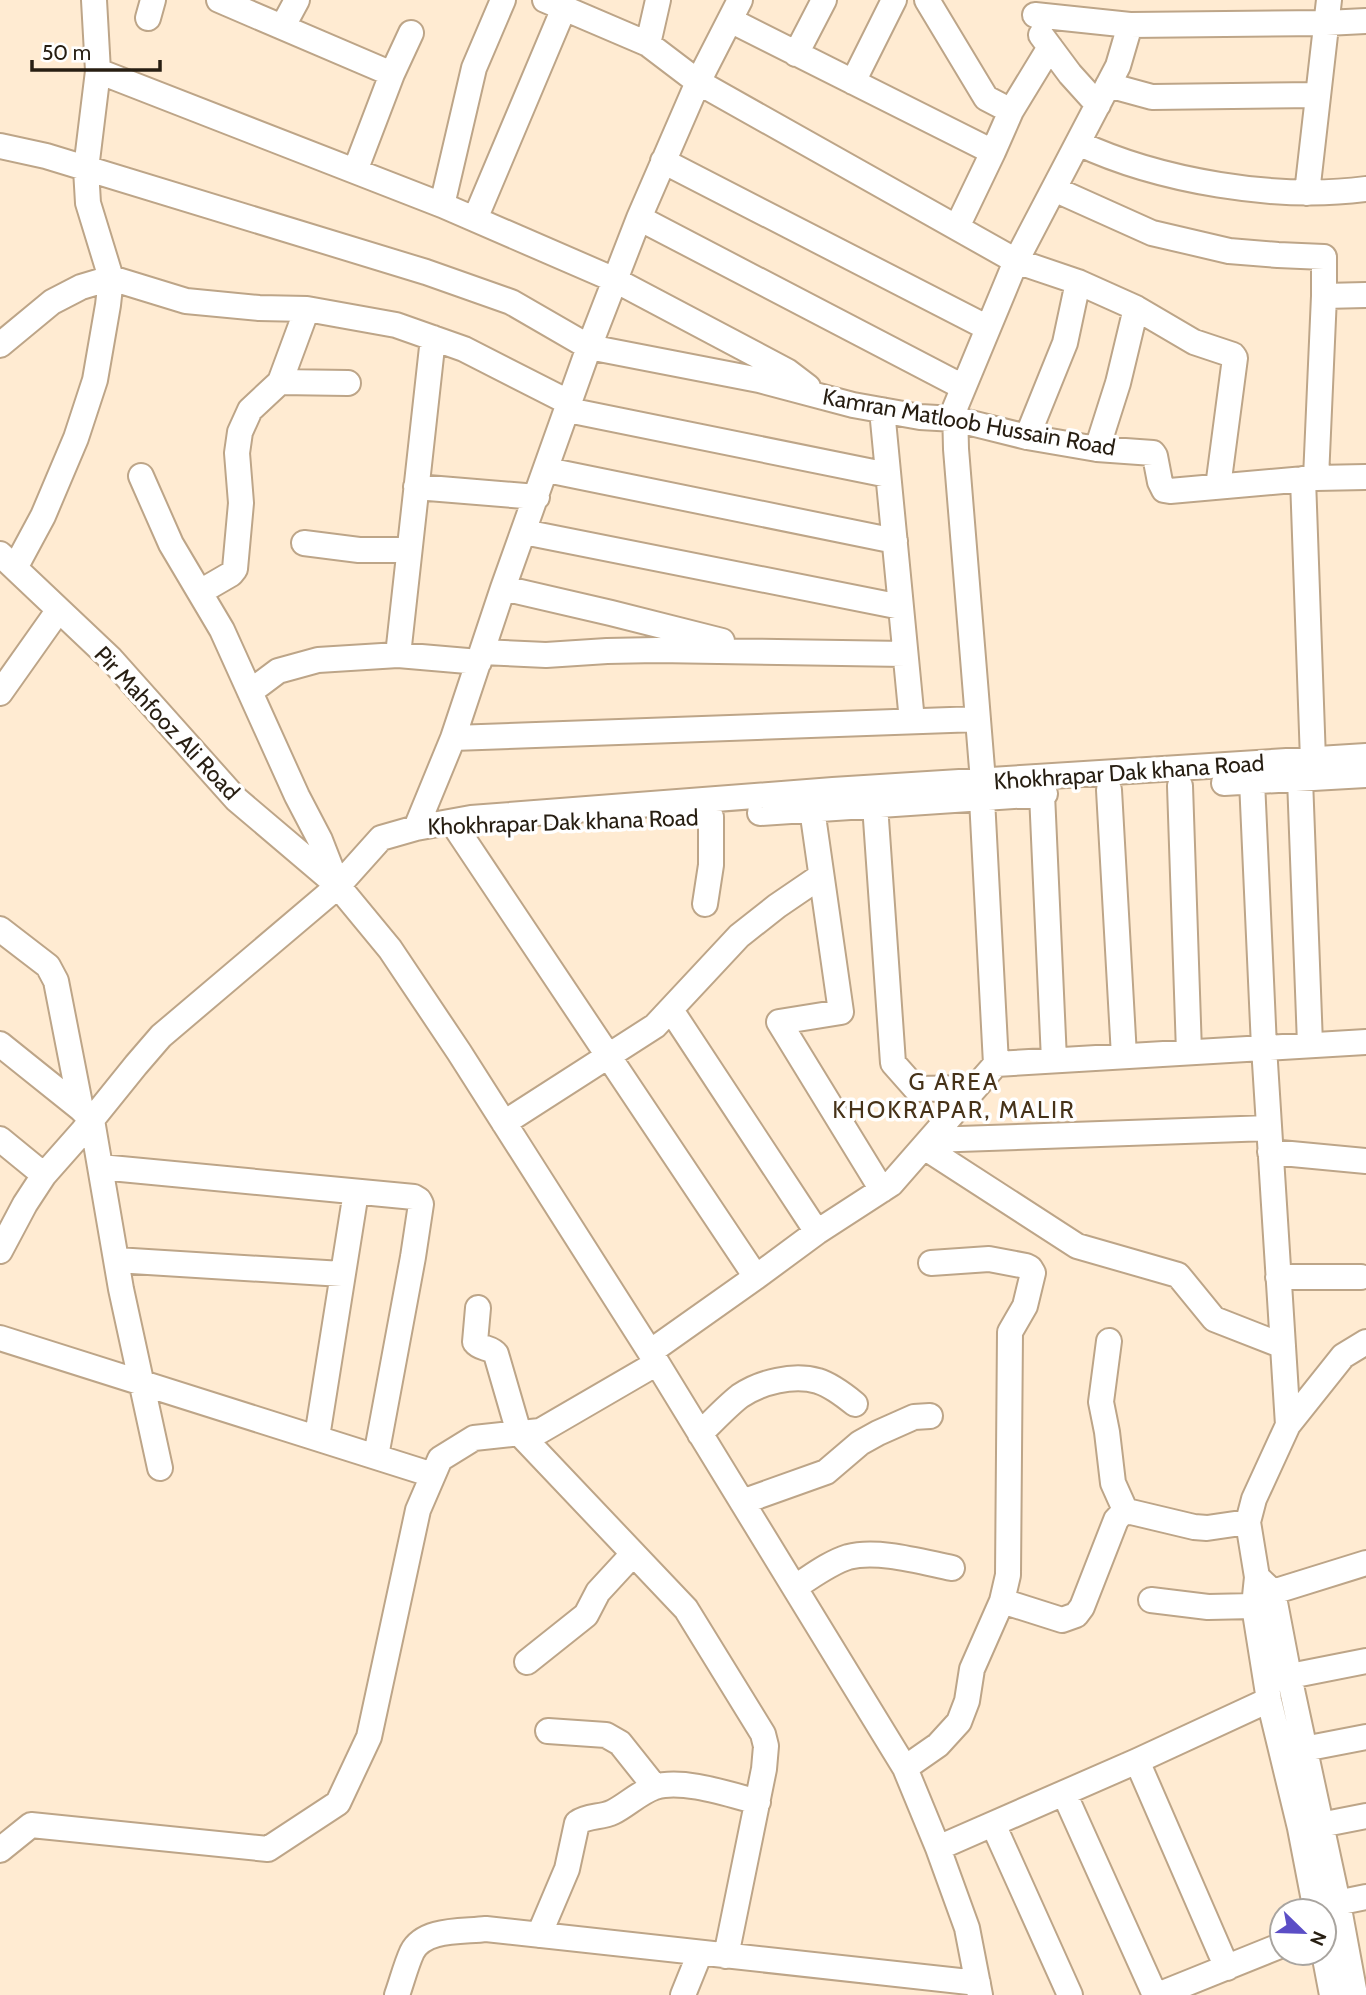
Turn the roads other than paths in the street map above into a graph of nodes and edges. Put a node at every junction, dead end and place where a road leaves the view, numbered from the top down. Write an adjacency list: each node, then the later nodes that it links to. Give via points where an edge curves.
1 (93, 0): 21 (street)
2 (219, 0): 16 (street)
3 (298, 0): 16 (street)
4 (503, 0): 37 (street, via 474,68)
5 (658, 0): 18 (street)
6 (824, 0): 20 (street)
7 (894, 0): 24 (street)
8 (926, 0): 27 (street, via 986,98)
9 (554, 4): 18 (street); 39 (street)
10 (1033, 7): 12 (street); 19 (street, via 1038,32)
11 (735, 10): 20 (street); 23 (street)
12 (1084, 10): 15 (street)
13 (1327, 12): 14 (street); 15 (street); 26 (street)
14 (1366, 21)
15 (1130, 24): 25 (street, via 1118,66)
16 (283, 26): 22 (street)
17 (411, 33): 22 (street)
18 (648, 44): 23 (street)
19 (1050, 47): 25 (street, via 1070,74); 27 (street)
20 (796, 54): 24 (street)
21 (98, 71): 32 (street); 33 (street)
22 (392, 74): 33 (street)
23 (698, 82): 31 (street); 40 (street)
24 (853, 82): 30 (street)
25 (1103, 95): 26 (street); 28 (street)
26 (1318, 95): 36 (street)
27 (1011, 111): 30 (street)
28 (1078, 143): 34 (street); 36 (street, via 1108,158 1167,173 1242,189)
29 (0, 146): 32 (street, Kamran Matloob Hussain Road)
30 (993, 152): 40 (street)
31 (663, 161): 38 (street); 49 (street)
32 (86, 169): 42 (street, via 88,203); 52 (street, Kamran Matloob Hussain Road, via 438,276 510,302)
33 (355, 171): 37 (street)
34 (1054, 189): 41 (street); 46 (street, via 1152,233 1229,251 1324,257)
35 (1366, 189): 36 (street)
36 (1307, 193)
37 (442, 205): 39 (street)
38 (639, 218): 43 (street); 55 (street)
39 (475, 219): 43 (street)
40 (957, 227): 41 (street)
41 (1016, 261): 44 (street); 49 (street)
42 (110, 278): 47 (street, via 186,301); 51 (street, via 52,302); 74 (street, via 95,380 80,426 43,516)
43 (615, 280): 52 (street); 56 (street, via 787,371)
44 (1078, 282): 48 (street); 60 (street, via 1065,343)
45 (1366, 295): 46 (street)
46 (1324, 296): 66 (street)
47 (307, 309): 50 (street, via 396,324); 53 (street)
48 (1136, 309): 61 (street); 67 (street, via 1194,342 1234,356)
49 (988, 328): 55 (street)
50 (433, 338): 57 (street, via 464,349); 68 (street)
51 (0, 345)
52 (589, 347): 56 (street, Kamran Matloob Hussain Road); 57 (street)
53 (280, 382): 54 (street); 76 (street, via 250,410 240,432 241,503 235,569)
54 (348, 383)
55 (963, 387): 59 (street)
56 (820, 396): 58 (street, Kamran Matloob Hussain Road)
57 (569, 407): 62 (street); 63 (street)
58 (882, 410): 59 (street, Kamran Matloob Hussain Road); 63 (street)
59 (955, 419): 60 (street, Kamran Matloob Hussain Road); 85 (street)
60 (1027, 437): 61 (street, Kamran Matloob Hussain Road)
61 (1097, 449): 67 (street, Kamran Matloob Hussain Road, via 1153,453 1164,490)
62 (547, 470): 69 (street); 71 (street)
63 (888, 475): 71 (street)
64 (141, 476): 76 (street, via 171,544)
65 (1366, 477): 66 (street, Kamran Matloob Hussain Road)
66 (1310, 478): 67 (street, Kamran Matloob Hussain Road); 89 (street)
67 (1218, 486)
68 (416, 487): 69 (street); 73 (street)
69 (537, 497): 70 (street)
70 (524, 532): 75 (street); 77 (street)
71 (895, 541): 77 (street)
72 (304, 543): 73 (street)
73 (409, 550): 80 (street)
74 (8, 561): 78 (street, Pir Mahfooz Ali Road)
75 (503, 589): 79 (street); 82 (street)
76 (200, 592): 84 (street)
77 (901, 607): 81 (street)
78 (58, 611): 83 (street); 102 (street, Pir Mahfooz Ali Road, via 111,659 236,799)
79 (763, 652): 81 (street); 82 (street, via 607,651)
80 (398, 654): 82 (street); 84 (street, via 318,660 278,671)
81 (905, 654): 86 (street)
82 (480, 657): 87 (street)
83 (4, 682)
84 (250, 692): 102 (street)
85 (978, 719): 86 (street); 93 (street)
86 (912, 721): 87 (street)
87 (453, 738): 99 (street)
88 (1366, 756): 89 (street, Khokhrapar Dak khana Road)
89 (1307, 769): 90 (street, Khokhrapar Dak khana Road); 91 (street, Khokhrapar Dak khana Road); 93 (street, Khokhrapar Dak khana Road); 108 (street)
90 (1366, 775)
91 (1252, 781): 92 (street, Khokhrapar Dak khana Road); 109 (street)
92 (1180, 786): 94 (street, Khokhrapar Dak khana Road); 110 (street)
93 (983, 790): 95 (street, Khokhrapar Dak khana Road); 96 (street, Khokhrapar Dak khana Road); 99 (street, Khokhrapar Dak khana Road, via 471,818); 114 (street)
94 (1109, 790): 95 (street, Khokhrapar Dak khana Road); 112 (street)
95 (1042, 794): 113 (street)
96 (875, 805): 97 (street, Khokhrapar Dak khana Road); 115 (street, via 893,1063 916,1089)
97 (812, 809): 98 (street, Khokhrapar Dak khana Road); 101 (street)
98 (711, 817): 100 (street, Khokhrapar Dak khana Road); 103 (street)
99 (416, 828): 100 (street, Khokhrapar Dak khana Road); 102 (street, via 381,838)
100 (456, 828): 111 (street)
101 (821, 876): 105 (street, via 739,936); 124 (street, via 841,1012 779,1022)
102 (338, 886): 116 (street, via 161,1036); 117 (street, via 390,948)
103 (705, 904)
104 (0, 929): 116 (street, via 48,966 57,981)
105 (671, 1010): 111 (street); 126 (street)
106 (1366, 1042): 108 (street)
107 (0, 1044): 116 (street)
108 (1310, 1044): 109 (street)
109 (1264, 1047): 110 (street); 119 (street)
110 (1189, 1052): 112 (street)
111 (608, 1056): 117 (street); 131 (street)
112 (1125, 1056): 113 (street)
113 (1054, 1060): 114 (street)
114 (996, 1064): 115 (street)
115 (975, 1088): 120 (street)
116 (87, 1114): 122 (street); 123 (street)
117 (504, 1123): 139 (street)
118 (0, 1139): 123 (street)
119 (1269, 1140): 120 (street); 121 (street); 132 (street)
120 (927, 1144): 124 (street); 138 (street, via 1077,1246 1178,1275 1214,1319)
121 (1366, 1161)
122 (100, 1167): 125 (street); 128 (street)
123 (44, 1175): 127 (street)
124 (882, 1190): 126 (street)
125 (356, 1192): 130 (street); 147 (street, via 414,1196 421,1203)
126 (817, 1231): 131 (street)
127 (1, 1244)
128 (116, 1260): 130 (street); 140 (street)
129 (931, 1263): 159 (street, via 989,1259 1026,1266 1033,1273 1026,1306 1010,1332 1008,1575)
130 (342, 1274): 146 (street)
131 (756, 1277): 139 (street)
132 (1278, 1277): 133 (street); 138 (street)
133 (1361, 1277)
134 (478, 1308): 144 (street, via 475,1342 496,1354)
135 (0, 1338): 140 (street)
136 (1109, 1341): 151 (street, via 1101,1402 1113,1483)
137 (1366, 1342): 143 (street, via 1343,1356)
138 (1283, 1346): 143 (street)
139 (653, 1357): 144 (street, via 540,1431); 145 (street)
140 (142, 1382): 146 (street); 148 (street)
141 (855, 1404): 145 (street, via 818,1381 773,1382 738,1398)
142 (930, 1416): 150 (street, via 914,1417 878,1433 826,1472)
143 (1288, 1425): 152 (street)
144 (519, 1433): 149 (street, via 474,1438 440,1458); 153 (street)
145 (701, 1434): 150 (street)
146 (317, 1437): 147 (street)
147 (376, 1456): 149 (street)
148 (160, 1468)
149 (433, 1475): 175 (street, via 418,1510 369,1737 338,1803 268,1849 31,1825)
150 (741, 1502): 156 (street)
151 (1125, 1512): 152 (street, via 1194,1527); 159 (street, via 1116,1520 1076,1615 1062,1620)
152 (1248, 1522): 157 (street)
153 (633, 1554): 161 (street, via 598,1592 586,1615); 170 (street, via 685,1609 763,1734 766,1746)
154 (1366, 1563): 157 (street)
155 (952, 1568): 156 (street, via 859,1555)
156 (794, 1587): 167 (street)
157 (1261, 1592): 158 (street, via 1208,1607); 162 (street)
158 (1151, 1600)
159 (1002, 1601): 167 (street, via 972,1669 959,1722 938,1745)
160 (1366, 1661): 162 (street)
161 (527, 1662)
162 (1275, 1685): 165 (street); 166 (street); 173 (street)
163 (548, 1731): 168 (street, via 613,1738)
164 (1366, 1737): 165 (street)
165 (1304, 1749): 173 (street)
166 (1137, 1761): 169 (street); 185 (street)
167 (905, 1768): 174 (street)
168 (655, 1787): 170 (street, via 709,1788); 179 (street, via 609,1814 577,1823 567,1869)
169 (1063, 1793): 172 (street); 191 (street)
170 (758, 1802): 182 (street)
171 (1366, 1816): 173 (street)
172 (993, 1824): 174 (street); 190 (street)
173 (1310, 1827): 176 (street)
174 (938, 1848): 187 (street, via 967,1928)
175 (0, 1850)
176 (1321, 1897)
177 (1366, 1897): 178 (street)
178 (1338, 1904)
179 (539, 1935): 181 (street); 188 (street, via 486,1930 431,1936 413,1950)
180 (1268, 1951): 185 (street)
181 (700, 1953): 182 (street); 189 (street)
182 (726, 1956): 187 (street)
183 (1338, 1958): 186 (street)
184 (1333, 1967): 186 (street)
185 (1227, 1968): 191 (street)
186 (1347, 1988)
187 (979, 1989)
188 (397, 1995)
189 (683, 1995)
190 (1070, 1995)
191 (1156, 1995)

